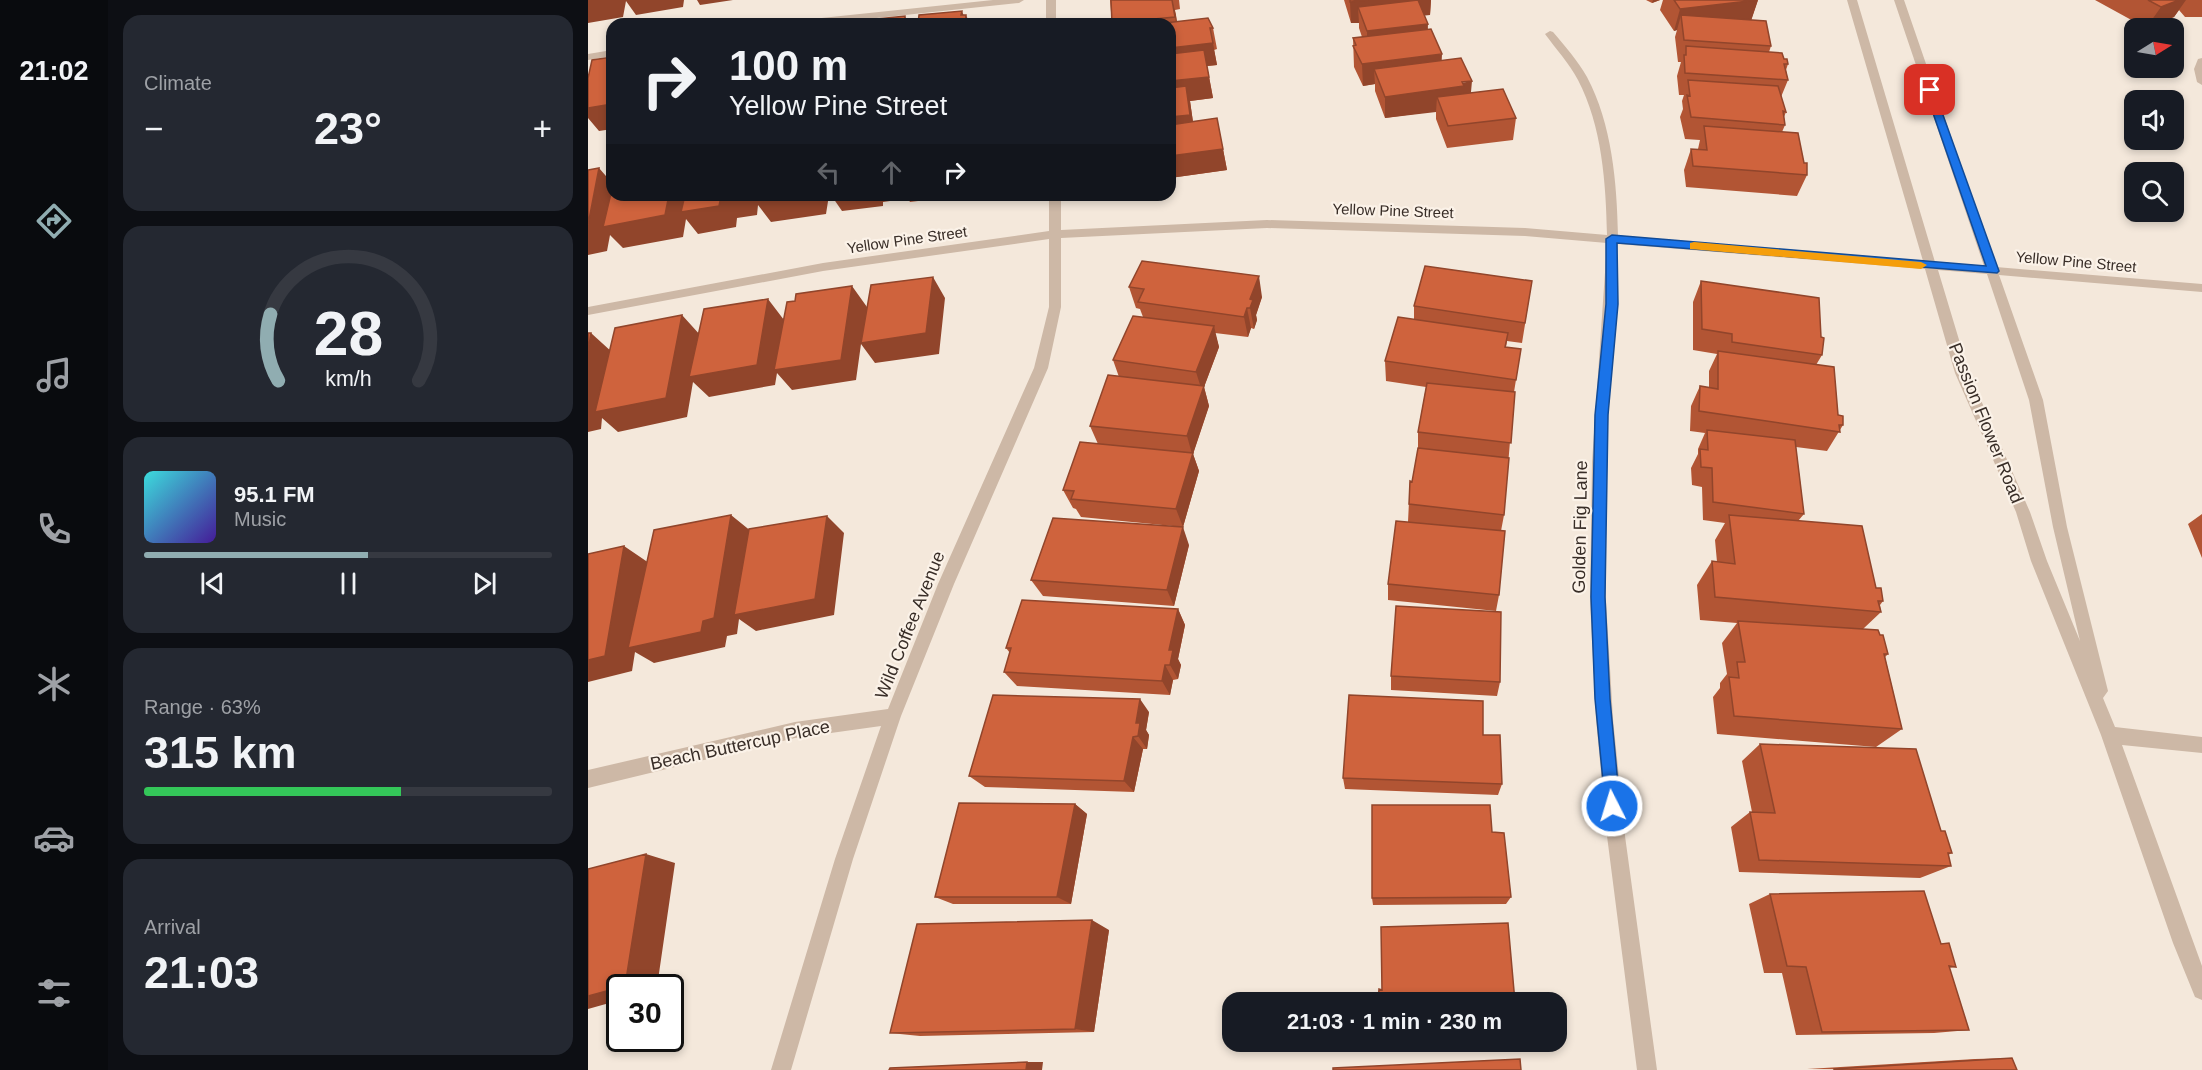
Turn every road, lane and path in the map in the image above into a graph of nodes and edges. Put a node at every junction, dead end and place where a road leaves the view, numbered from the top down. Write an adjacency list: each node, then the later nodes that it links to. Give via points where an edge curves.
1 (1019, 0): 5 (street)
2 (1051, 0): 6 (street)
3 (1852, 0): 15 (street, Passion Flower Road)
4 (1899, 0): 16 (street, Passion Flower Road)
5 (850, 18)
6 (1051, 18)
7 (1550, 34): 14 (street, Golden Fig Lane, via 1576,68 1591,98 1611,183)
8 (606, 54): 9 (street)
9 (588, 57)
10 (2202, 61): 11 (street)
11 (2202, 82)
12 (1055, 201): 13 (street, Wild Coffee Avenue)
13 (1056, 234): 14 (street, Yellow Pine Street, via 1182,226 1335,224); 18 (street, Yellow Pine Street, via 823,267); 19 (street, Wild Coffee Avenue, via 1055,307 1041,368)
14 (1612, 239): 15 (street, Yellow Pine Street); 25 (street, Golden Fig Lane, via 1612,304 1601,425 1598,608 1612,806)
15 (1931, 266): 16 (street, Yellow Pine Street); 20 (street, Passion Flower Road, via 1962,373 2023,512)
16 (1993, 271): 17 (street, Yellow Pine Street); 20 (street, Passion Flower Road, via 2036,400 2060,527)
17 (2202, 288)
18 (588, 311)
19 (893, 716): 22 (street, Beach Buttercup Place, via 795,730); 24 (street, Wild Coffee Avenue, via 844,859)
20 (2110, 735): 21 (street); 23 (street, Passion Flower Road)
21 (2202, 745)
22 (588, 779)
23 (2202, 990)
24 (781, 1070)
25 (1647, 1070)

